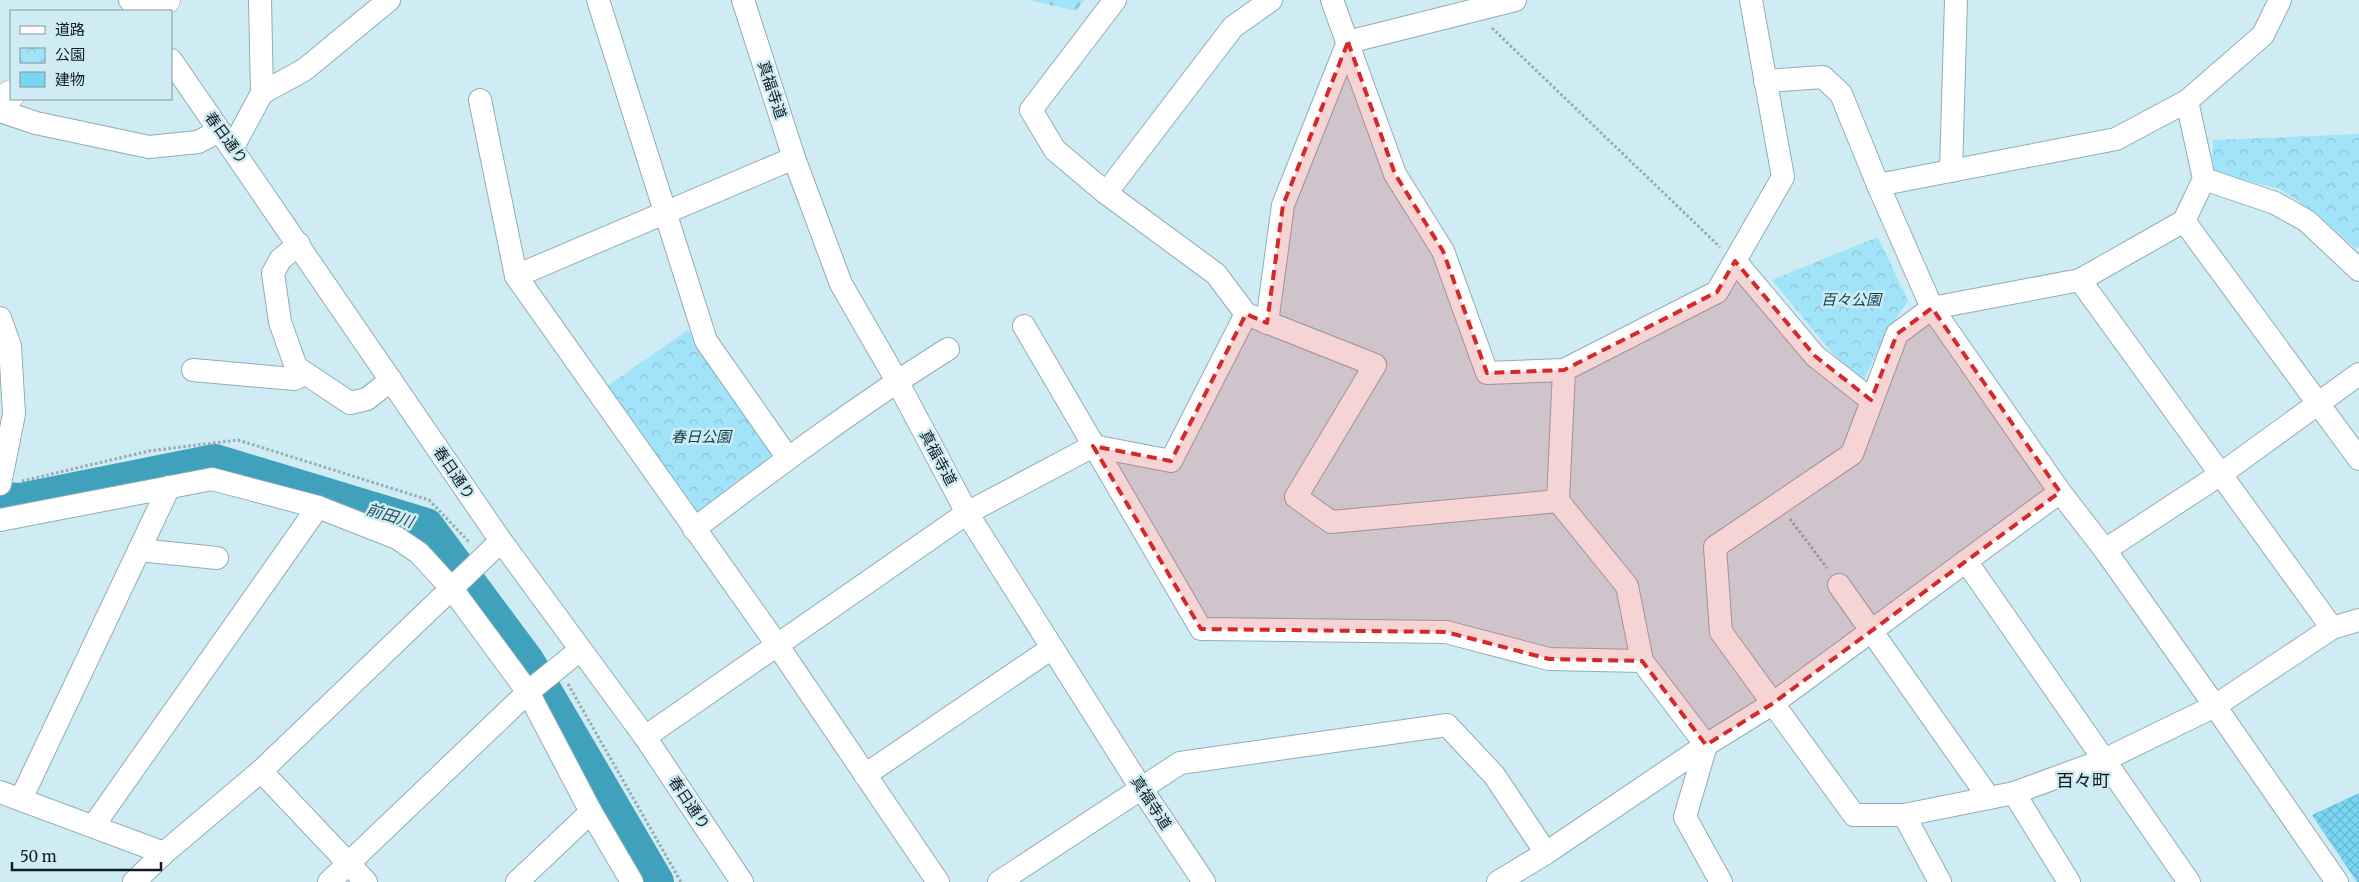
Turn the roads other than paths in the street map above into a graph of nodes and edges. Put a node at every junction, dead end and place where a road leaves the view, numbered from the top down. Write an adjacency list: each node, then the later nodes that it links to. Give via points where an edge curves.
1 (166, 0): 13 (main road)
2 (260, 0): 17 (street)
3 (389, 0): 17 (street, via 304,70)
4 (598, 0): 27 (street)
5 (743, 0): 22 (street, 真福寺道)
6 (1115, 0): 26 (street, via 1031,110 1055,150)
7 (1271, 0): 26 (street, via 1232,27)
8 (1332, 0): 14 (street)
9 (1515, 0): 14 (street)
10 (1751, 0): 16 (street)
11 (1956, 0): 23 (street)
12 (2280, 0): 19 (street, via 2263,35)
13 (150, 10)
14 (1348, 42): 37 (street, via 1283,205); 41 (street, via 1394,174 1443,251 1487,373)
15 (172, 61): 21 (street, 春日通り)
16 (1765, 81): 25 (street, via 1823,77 1841,94); 30 (street, via 1783,178)
17 (262, 93): 21 (street)
18 (480, 100): 32 (street)
19 (2187, 100): 23 (street, via 2116,139); 24 (street)
20 (0, 111): 21 (street, via 36,123 149,147)
21 (226, 139): 29 (street, 春日通り)
22 (794, 158): 27 (street); 45 (street, 真福寺道, via 841,284)
23 (1952, 171): 25 (street)
24 (2204, 179): 28 (street); 31 (street, via 2275,203 2307,221)
25 (1878, 185): 34 (street)
26 (1106, 193): 35 (street, via 1216,274)
27 (666, 212): 32 (street); 49 (street, via 706,341)
28 (2184, 220): 33 (street); 47 (street)
29 (299, 244): 42 (street, via 280,260 273,273 280,322 296,367); 44 (street, 春日通り)
30 (1735, 261): 41 (street, via 1717,292); 46 (street, via 1815,356)
31 (2359, 270)
32 (516, 276): 59 (street)
33 (2080, 280): 34 (street); 52 (street)
34 (1932, 308): 46 (street, via 1897,334); 54 (street)
35 (1246, 314): 37 (street); 48 (street, via 1171,461)
36 (0, 318): 51 (street, via 10,346 14,414)
37 (1267, 322): 55 (street, via 1375,365 1296,497 1331,522)
38 (1024, 326): 48 (street)
39 (948, 349): 45 (street)
40 (192, 370): 42 (street, via 294,379)
41 (1564, 370): 55 (street)
42 (306, 374): 44 (street, via 350,403 367,399)
43 (2359, 374): 47 (street)
44 (392, 380): 60 (street, 春日通り)
45 (897, 381): 49 (street); 57 (street, 真福寺道)
46 (1871, 400): 75 (street, via 1852,454 1715,546 1721,632)
47 (2318, 404): 50 (street); 52 (street)
48 (1093, 446): 57 (street); 73 (street, via 1202,629 1446,632 1549,660)
49 (788, 458): 59 (street)
50 (2359, 459)
51 (1, 474)
52 (2221, 474): 62 (street); 68 (street)
53 (169, 487): 56 (street, via 212,479); 58 (street); 61 (street)
54 (2060, 492): 62 (street); 64 (street)
55 (1558, 501): 73 (street, via 1627,586)
56 (318, 507): 66 (street, via 397,538 419,553); 89 (street)
57 (967, 514): 70 (street); 71 (street, 真福寺道)
58 (0, 520)
59 (694, 529): 70 (street)
60 (501, 541): 66 (street); 72 (street, 春日通り)
61 (139, 550): 63 (street); 86 (street)
62 (2104, 550): 76 (street)
63 (217, 558)
64 (1966, 561): 69 (street); 79 (street)
65 (1839, 584): 69 (street)
66 (452, 589): 74 (street); 80 (street)
67 (2359, 620): 68 (street)
68 (2332, 628): 76 (street)
69 (1872, 630): 75 (street); 85 (street)
70 (778, 646): 77 (street); 81 (street)
71 (1052, 648): 81 (street); 82 (street, 真福寺道)
72 (580, 650): 74 (street); 77 (street, 春日通り)
73 (1642, 661): 78 (street)
74 (528, 692): 87 (street); 92 (street)
75 (1772, 704): 78 (street); 88 (street, via 1854,815)
76 (2215, 706): 79 (street); 107 (street)
77 (644, 736): 98 (street, 春日通り)
78 (1706, 745): 91 (street); 103 (street, via 1685,817)
79 (2104, 760): 84 (street); 106 (street)
80 (262, 771): 90 (street); 92 (street)
81 (865, 775): 99 (street)
82 (1141, 788): 91 (street, via 1180,763 1447,725 1494,775); 100 (street); 101 (street, 真福寺道)
83 (0, 792): 86 (street)
84 (2014, 793): 85 (street); 105 (street)
85 (1989, 798): 88 (street)
86 (21, 799): 89 (street)
87 (591, 812): 96 (street); 97 (street)
88 (1904, 815): 104 (street)
89 (94, 825): 90 (street)
90 (164, 852): 93 (street)
91 (1546, 853): 102 (street)
92 (348, 863): 94 (street); 95 (street)
93 (134, 882)
94 (329, 882)
95 (366, 882)
96 (517, 882)
97 (632, 882)
98 (742, 882)
99 (938, 882)
100 (999, 882)
101 (1204, 882)
102 (1498, 882)
103 (1721, 882)
104 (1940, 882)
105 (2069, 882)
106 (2188, 882)
107 (2337, 882)

